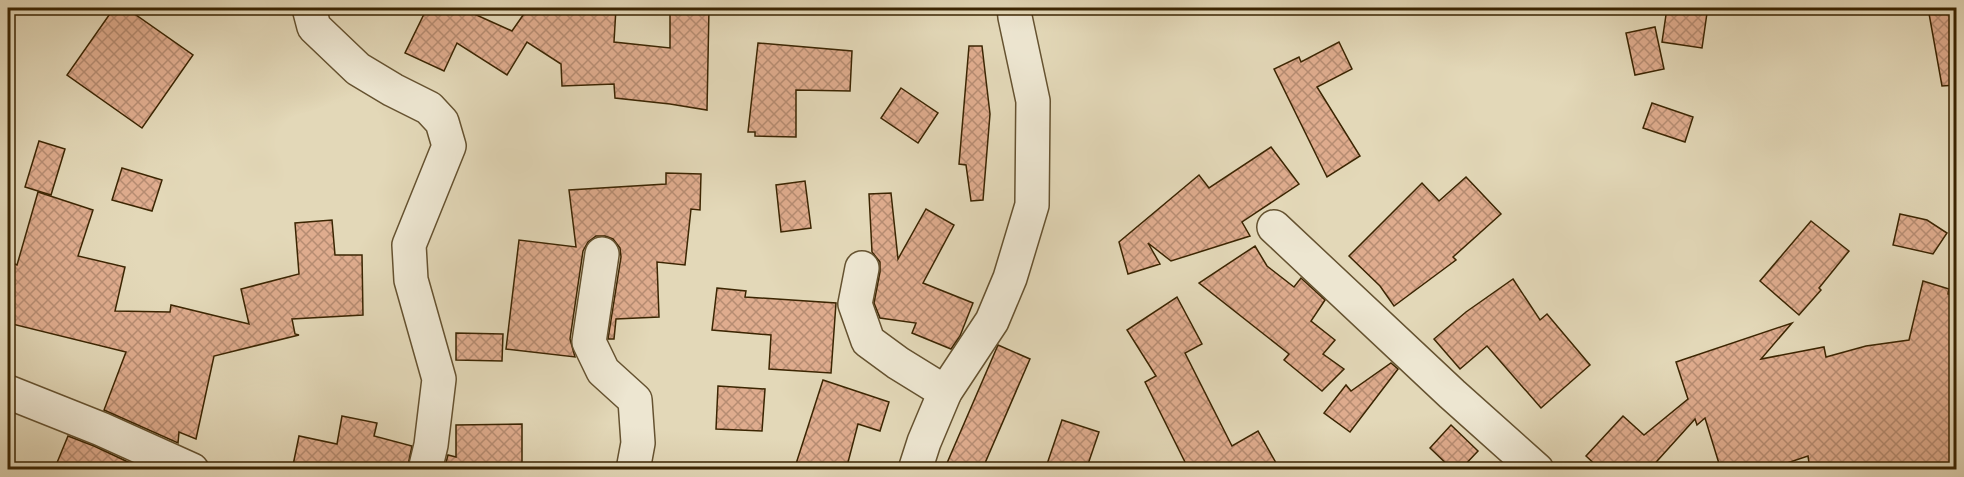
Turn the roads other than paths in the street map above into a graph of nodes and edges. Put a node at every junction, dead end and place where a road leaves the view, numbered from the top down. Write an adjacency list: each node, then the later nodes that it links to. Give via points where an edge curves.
1 (309, 8): 9 (street, via 314,27 358,69 429,108 442,122 449,146 409,244 411,280 439,379)
2 (1014, 8): 7 (street, via 1033,101 1032,205 1010,279 992,321)
3 (1274, 227): 12 (street)
4 (602, 254): 10 (street, via 590,342 603,371 635,400 638,443)
5 (862, 268): 7 (street, via 855,304 868,341)
6 (8, 392): 8 (street)
7 (945, 392): 11 (street)
8 (192, 470)
9 (425, 470)
10 (633, 470)
11 (915, 470)
12 (1537, 470)

